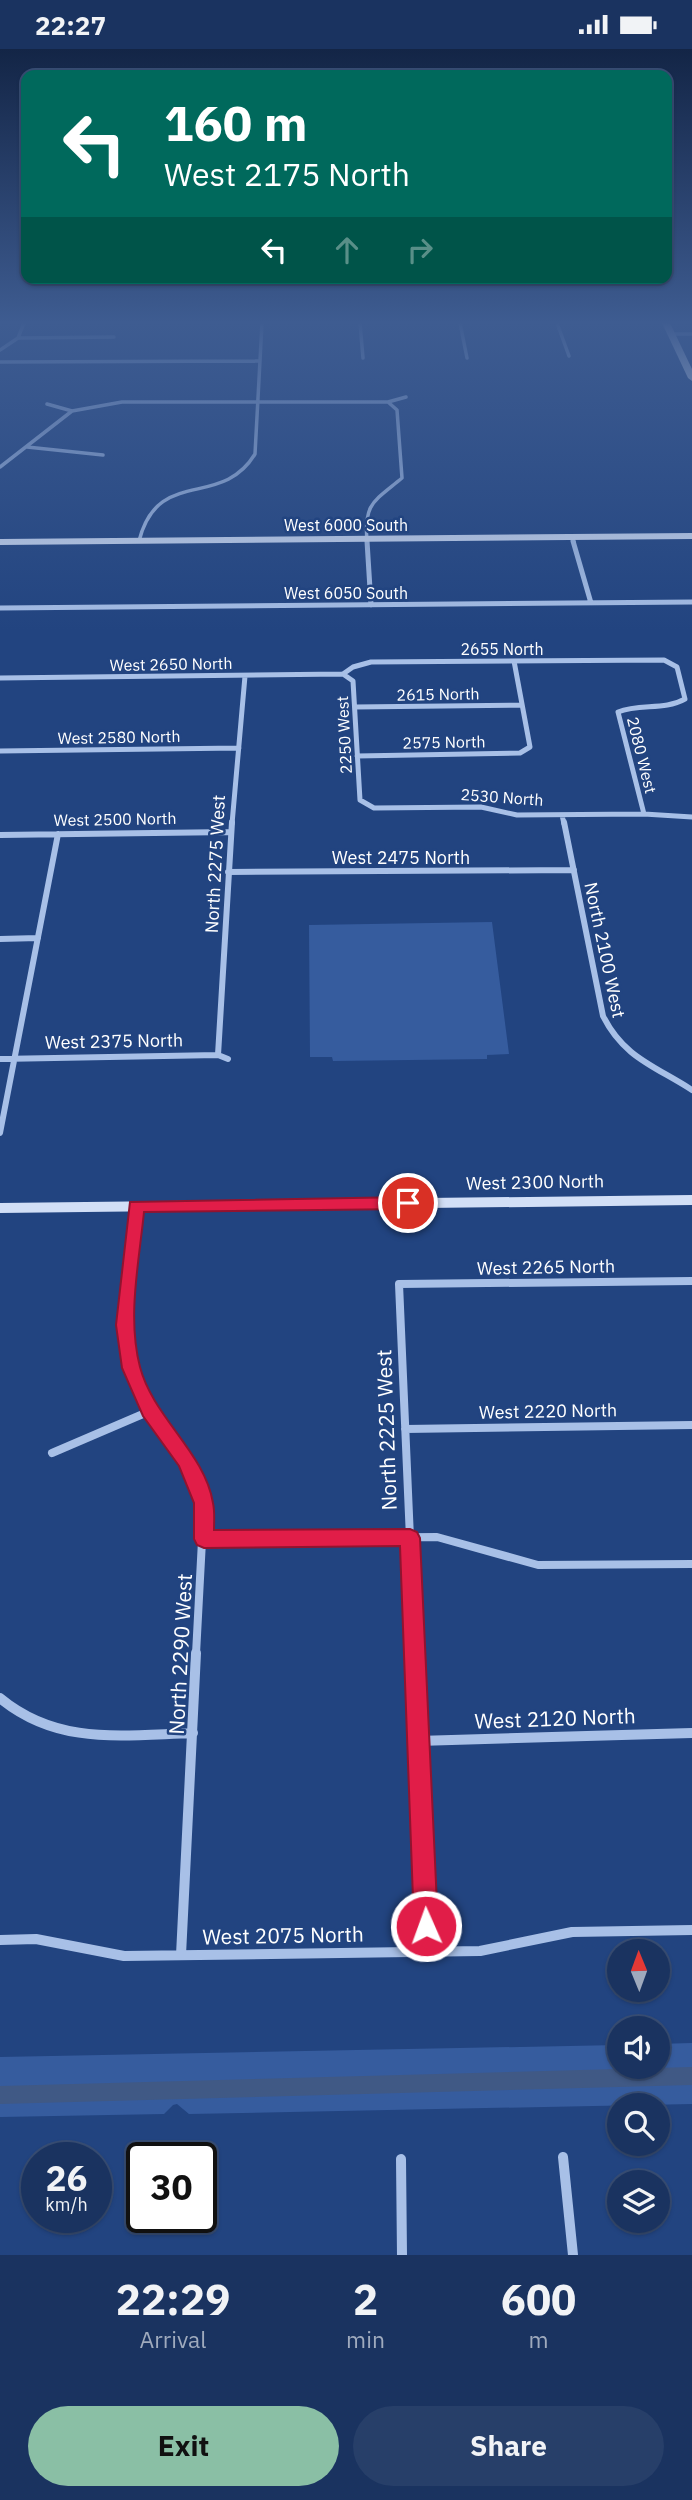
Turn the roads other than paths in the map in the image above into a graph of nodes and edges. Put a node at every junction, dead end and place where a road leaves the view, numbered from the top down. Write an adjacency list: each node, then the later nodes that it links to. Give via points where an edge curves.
1 (53, 426): 4 (street)
2 (257, 426): 10 (street, via 255,454 244,471 162,502 144,521)
3 (399, 426): 9 (street, via 402,478 368,508)
4 (27, 447): 5 (street); 6 (street)
5 (103, 455)
6 (0, 467)
7 (692, 536): 8 (street, West 6000 South)
8 (572, 537): 9 (street, West 6000 South); 13 (street)
9 (366, 539): 10 (street, West 6000 South); 14 (street)
10 (139, 541): 11 (street, West 6000 South)
11 (0, 542)
12 (692, 602): 13 (street, West 6050 South)
13 (591, 603): 14 (street, West 6050 South)
14 (371, 605): 15 (street, West 6050 South)
15 (0, 608)
16 (514, 661): 17 (street, 2655 North, via 371,662); 20 (street); 21 (street, 2655 North, via 664,660 677,667 685,699 676,706)
17 (343, 674): 18 (street, West 2650 North); 22 (street, 2250 West, via 353,681)
18 (245, 676): 19 (street, West 2650 North); 23 (street, North 2275 West)
19 (0, 678)
20 (522, 705): 22 (street, 2615 North); 25 (street, 2575 North, via 530,747 520,753)
21 (628, 706): 27 (street, 2080 West, via 618,712)
22 (355, 707): 25 (street, 2250 West)
23 (239, 748): 24 (street, West 2580 North); 30 (street, North 2275 West)
24 (0, 751)
25 (357, 755): 26 (street, 2250 West)
26 (360, 800): 28 (street, 2530 North, via 374,808 481,807 517,815)
27 (644, 814): 28 (street, 2530 North); 29 (street, 2530 North)
28 (562, 815): 33 (street, North 2100 West)
29 (692, 817)
30 (231, 832): 31 (street, West 2500 North); 34 (street, North 2275 West)
31 (58, 834): 32 (street, West 2500 North); 35 (street)
32 (0, 835)
33 (574, 870): 34 (street, West 2475 North); 41 (street, North 2100 West, via 609,1031 635,1058)
34 (229, 872): 37 (street, North 2275 West)
35 (38, 938): 36 (street); 39 (street)
36 (0, 939)
37 (218, 1055): 39 (street, West 2375 North); 40 (street, West 2375 North)
38 (0, 1059): 39 (street, West 2375 North)
39 (15, 1059): 42 (street)
40 (228, 1059)
41 (692, 1090)
42 (0, 1133)
43 (692, 1200): 44 (street, West 2300 North)
44 (136, 1206): 45 (street, West 2300 North); 48 (street, North 2290 West, via 125,1325 131,1368)
45 (0, 1208)
46 (692, 1281): 47 (street, West 2265 North)
47 (399, 1284): 50 (street, North 2225 West)
48 (150, 1411): 51 (street); 53 (street, North 2290 West, via 187,1462 204,1503)
49 (692, 1425): 50 (street, West 2220 North)
50 (405, 1429): 52 (street, North 2225 West)
51 (52, 1454)
52 (410, 1538): 53 (street); 54 (street, via 438,1537 538,1565); 58 (street, North 2225 West)
53 (204, 1539): 56 (street, North 2290 West)
54 (692, 1564)
55 (0, 1697): 56 (street, via 44,1727 81,1734)
56 (193, 1733): 62 (street, North 2290 West)
57 (692, 1733): 58 (street, West 2120 North)
58 (418, 1741): 61 (street, North 2225 West)
59 (692, 1930): 61 (street, West 2075 North, via 572,1932 480,1951)
60 (0, 1940): 62 (street, West 2075 North, via 36,1939 124,1956)
61 (427, 1952): 62 (street, West 2075 North)
62 (181, 1955)
63 (563, 2157): 66 (street)
64 (401, 2159): 65 (street)
65 (402, 2255)
66 (572, 2255)

